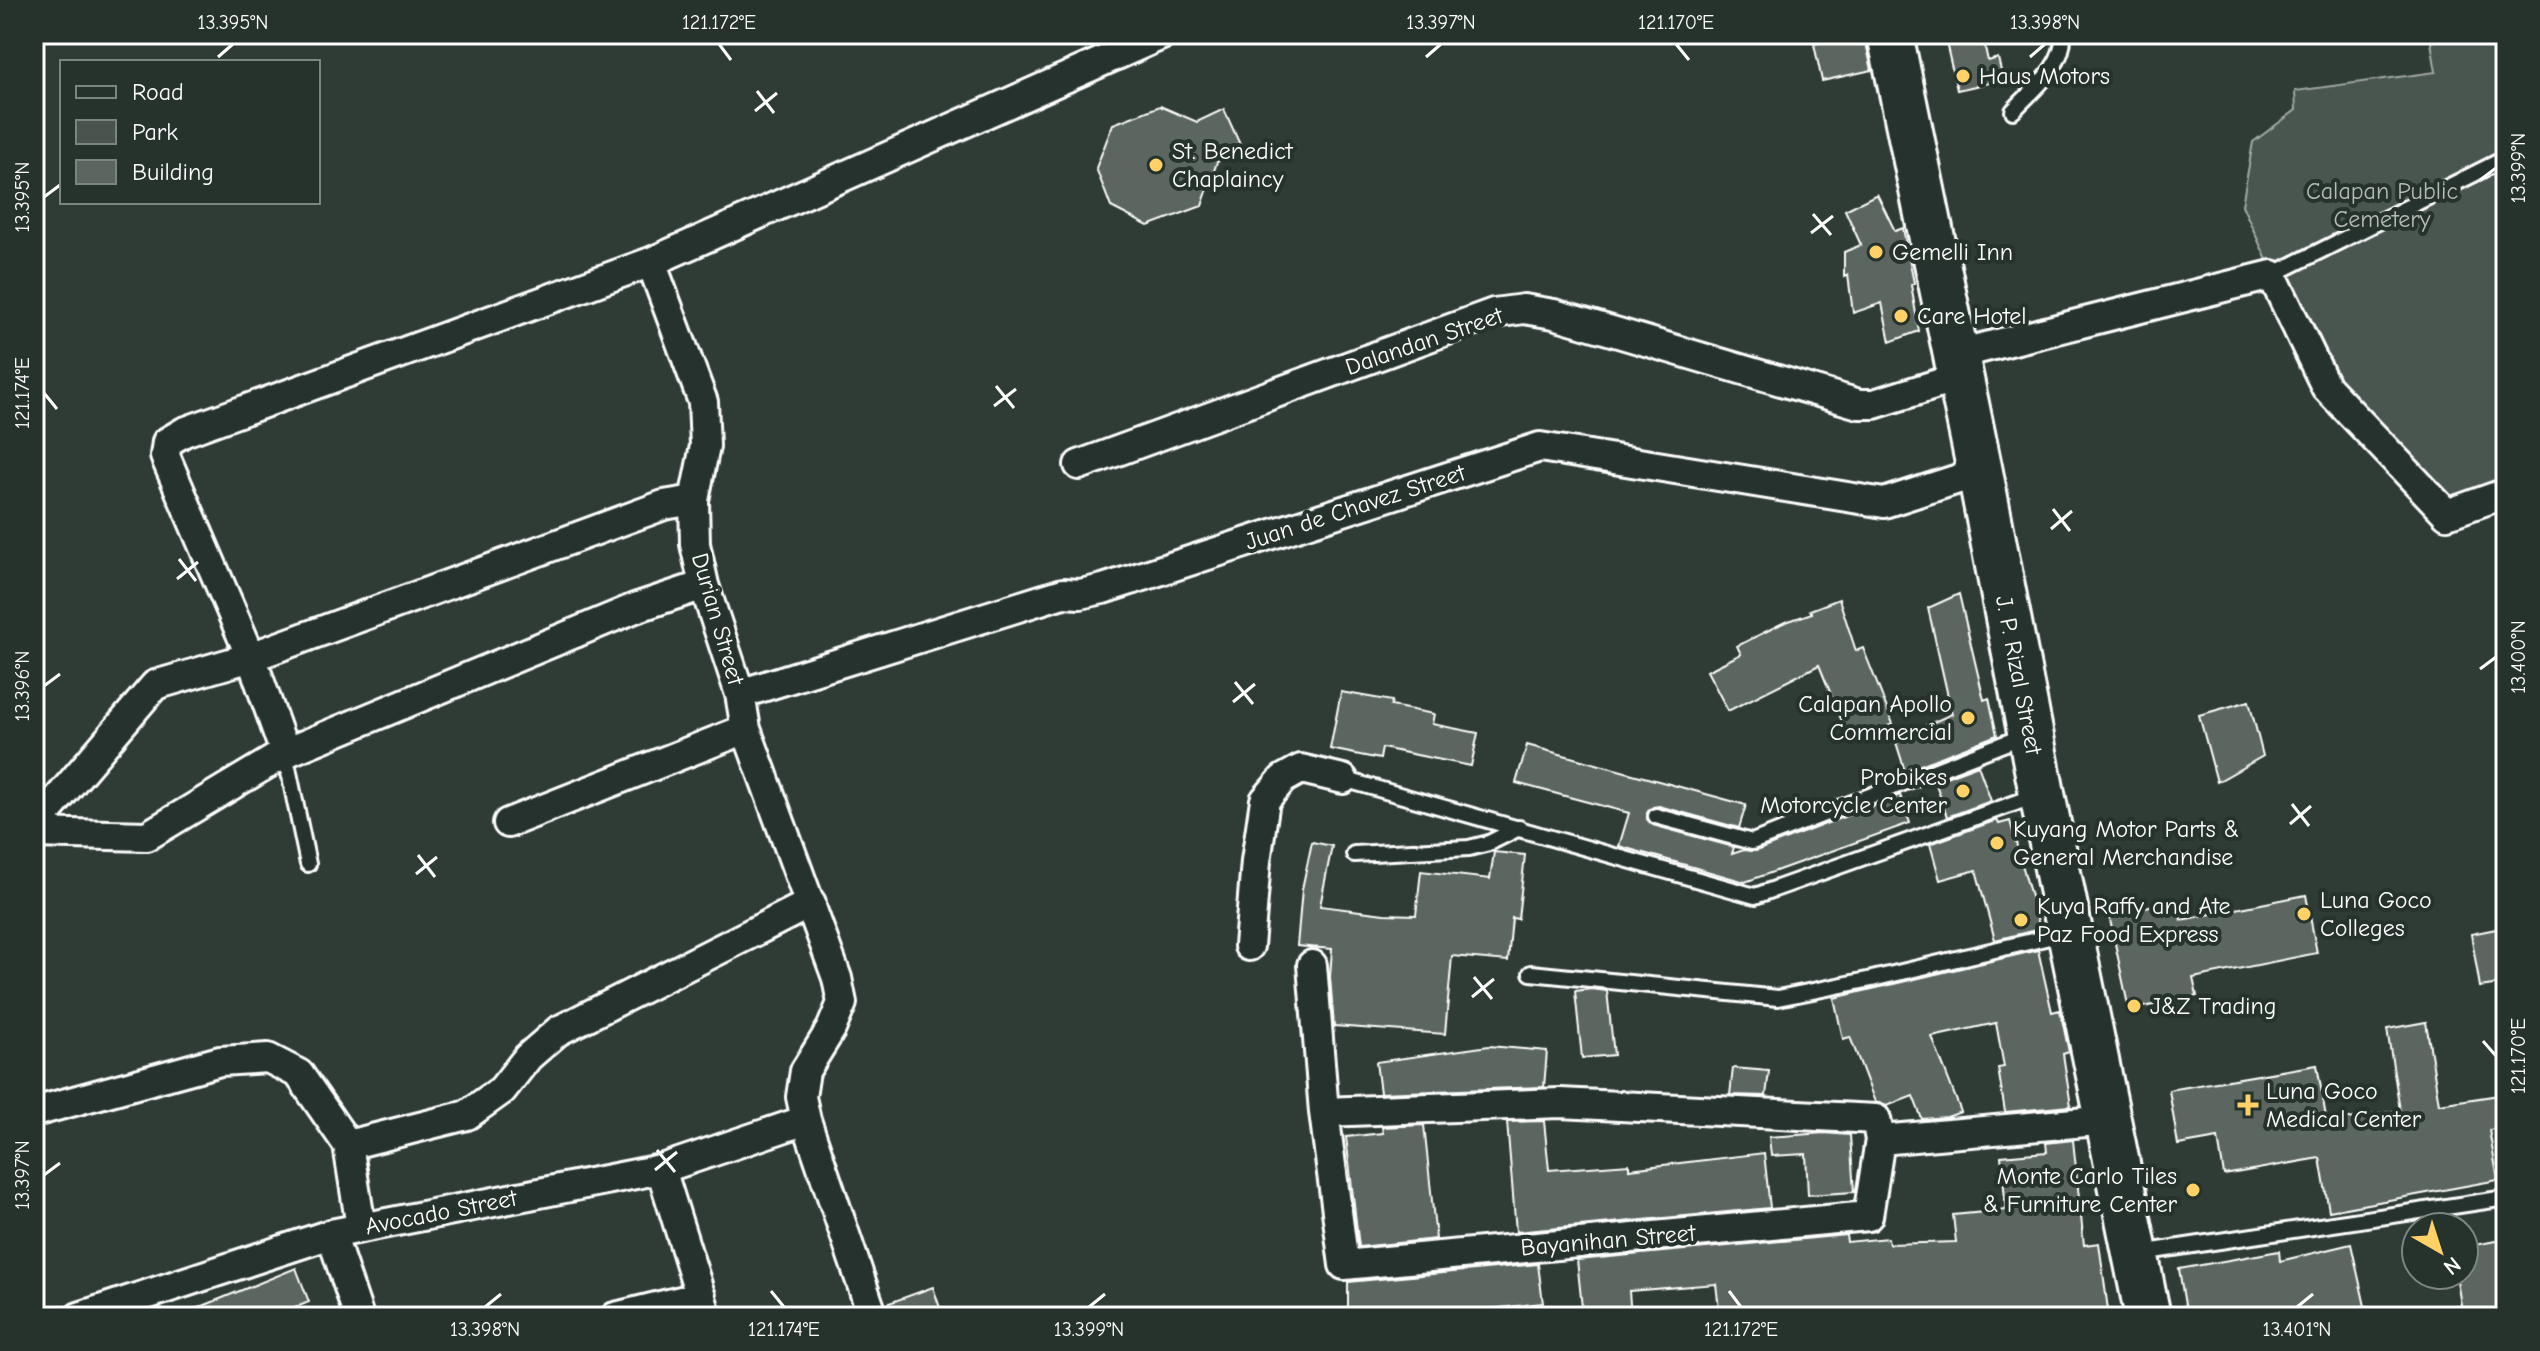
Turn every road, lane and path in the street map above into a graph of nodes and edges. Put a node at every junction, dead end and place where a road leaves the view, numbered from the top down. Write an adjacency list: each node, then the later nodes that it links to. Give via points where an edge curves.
1 (1164, 34): 6 (street)
2 (1890, 34): 8 (highway, J. P. Rizal Street)
3 (2063, 34): 4 (lane, via 2057,64)
4 (2013, 111)
5 (2506, 158): 7 (lane)
6 (651, 262): 12 (street, Durian Street, via 703,402 705,446); 14 (street, via 167,442 165,456)
7 (2272, 275): 8 (street, Dalandan Street); 11 (street, via 2326,387 2447,514)
8 (1957, 366): 9 (street, Dalandan Street, via 1874,404 1859,404 1524,309 1494,313); 10 (highway, J. P. Rizal Street)
9 (1079, 465)
10 (1980, 472): 15 (street, Juan de Chavez Street, via 1884,503 1540,447 1103,589 1063,593); 17 (highway, J. P. Rizal Street)
11 (2506, 493)
12 (694, 500): 13 (street, Durian Street, via 695,544); 14 (street, via 664,505)
13 (704, 585): 15 (street, Durian Street); 18 (street, via 635,608)
14 (251, 657): 18 (street); 24 (street, via 155,685)
15 (740, 694): 16 (street, Durian Street)
16 (746, 729): 22 (street); 27 (street, Durian Street)
17 (2030, 733): 20 (highway, J. P. Rizal Street); 21 (lane, via 1752,842)
18 (285, 753): 24 (street, via 147,836); 26 (lane)
19 (1343, 779): 23 (lane); 29 (street, via 1301,769 1283,779 1265,800)
20 (2042, 794): 23 (lane, via 1755,896); 28 (highway, J. P. Rizal Street)
21 (1656, 816)
22 (508, 823)
23 (1519, 828): 25 (lane, via 1469,848)
24 (34, 830)
25 (1354, 854)
26 (308, 864)
27 (811, 903): 34 (street, Durian Street, via 842,1003 805,1071 801,1097); 37 (street, via 558,1031 502,1090 467,1115)
28 (2070, 932): 31 (lane, via 1778,998); 35 (highway, J. P. Rizal Street)
29 (1249, 946)
30 (1312, 965): 33 (street, Bayanihan Street)
31 (1531, 973)
32 (34, 1112): 37 (street, via 220,1061 268,1058 299,1074)
33 (1324, 1112): 36 (street, via 1560,1103 1876,1119); 36 (street, Bayanihan Street, via 1344,1265 1868,1216)
34 (806, 1120): 38 (street, Avocado Street); 47 (street, Durian Street)
35 (2109, 1120): 36 (street); 42 (highway, J. P. Rizal Street)
36 (1880, 1140)
37 (348, 1145): 40 (street)
38 (661, 1169): 40 (street, Avocado Street); 43 (street)
39 (2506, 1198): 42 (lane)
40 (361, 1227): 41 (street, Avocado Street)
41 (331, 1234): 44 (street, Avocado Street); 45 (street)
42 (2136, 1254): 48 (highway, J. P. Rizal Street)
43 (704, 1306): 46 (street)
44 (79, 1317)
45 (359, 1317)
46 (615, 1317)
47 (873, 1317)
48 (2148, 1317)

